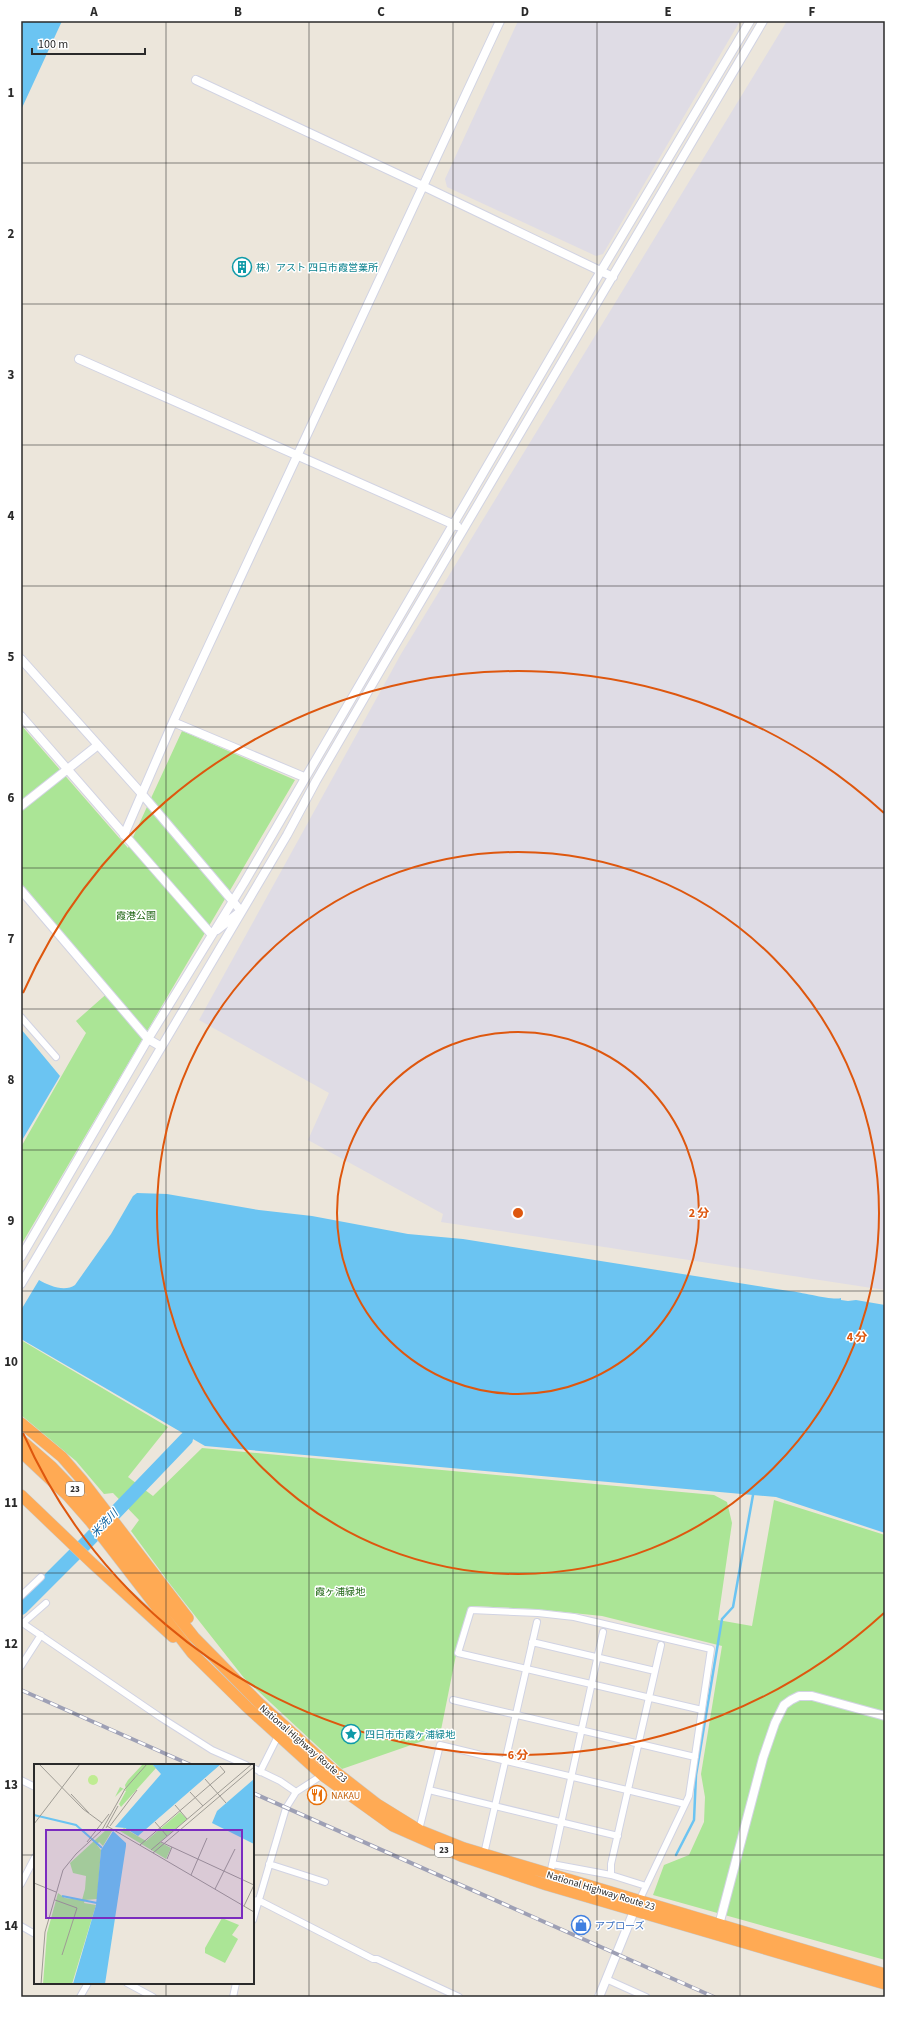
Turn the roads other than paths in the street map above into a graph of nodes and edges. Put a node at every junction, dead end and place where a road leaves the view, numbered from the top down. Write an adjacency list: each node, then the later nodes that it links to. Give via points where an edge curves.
1 (500, 21): 5 (street)
2 (750, 21): 6 (street)
3 (763, 21): 7 (street)
4 (196, 80): 5 (street)
5 (423, 186): 6 (street); 9 (street)
6 (601, 271): 7 (street); 10 (street)
7 (613, 277): 11 (street)
8 (79, 359): 9 (street)
9 (298, 455): 10 (street); 14 (street)
10 (454, 525): 11 (street); 17 (street)
11 (463, 529): 23 (street)
12 (21, 660): 15 (street)
13 (21, 716): 16 (street)
14 (173, 722): 17 (street); 18 (street)
15 (98, 745): 16 (street); 18 (street)
16 (66, 769): 19 (street); 20 (street)
17 (304, 777): 22 (street)
18 (142, 794): 20 (street); 22 (street)
19 (21, 806)
20 (124, 835): 24 (street)
21 (21, 890): 26 (street)
22 (232, 901): 23 (street); 24 (street)
23 (241, 911): 24 (street); 27 (street)
24 (212, 935): 26 (street)
25 (21, 1017): 28 (street)
26 (148, 1039): 27 (street); 29 (street)
27 (160, 1046): 30 (street)
28 (56, 1057)
29 (23, 1255)
30 (21, 1284)
31 (21, 1423): 36 (highway, via 62,1457)
32 (21, 1440): 34 (highway, National Highway Route 23 / 23)
33 (21, 1452): 34 (highway, National Highway Route 23 / 23)
34 (50, 1471): 36 (highway, National Highway Route 23 / 23)
35 (21, 1495): 47 (highway)
36 (96, 1513): 37 (highway, National Highway Route 23 / 23)
37 (115, 1536): 47 (highway, National Highway Route 23 / 23); 65 (highway, National Highway Route 23 / 23, via 178,1604 208,1647 238,1683)
38 (41, 1577): 39 (street)
39 (21, 1596)
40 (46, 1603): 41 (street)
41 (22, 1622): 44 (street)
42 (537, 1622): 45 (street)
43 (603, 1632): 48 (street)
44 (41, 1635): 49 (street); 63 (street, via 166,1721 212,1750)
45 (532, 1642): 48 (street); 50 (street)
46 (661, 1645): 51 (street)
47 (192, 1653): 59 (highway, National Highway Route 23 / 23)
48 (598, 1657): 51 (street); 52 (street)
49 (21, 1666)
50 (526, 1668): 52 (street); 55 (street, via 458,1653 471,1610 574,1617 711,1649); 56 (street)
51 (655, 1671): 53 (street)
52 (592, 1684): 53 (street); 58 (street)
53 (649, 1697): 55 (street); 60 (street)
54 (453, 1700): 56 (street)
55 (702, 1710): 61 (street)
56 (516, 1714): 58 (street); 62 (street)
57 (885, 1716): 91 (street, via 812,1696 800,1696 784,1705 763,1758)
58 (582, 1730): 60 (street); 68 (street)
59 (278, 1736): 66 (street); 67 (highway, National Highway Route 23 / 23)
60 (639, 1743): 61 (street); 72 (street)
61 (695, 1757): 74 (street, via 689,1796)
62 (506, 1760): 68 (street); 71 (street, via 440,1745); 75 (street)
63 (244, 1764)
64 (254, 1769): 66 (street)
65 (332, 1769): 67 (street); 77 (highway, National Highway Route 23 / 23, via 377,1804)
66 (260, 1772): 73 (street)
67 (322, 1775): 73 (street); 89 (highway, National Highway Route 23 / 23, via 393,1826 438,1847 547,1885)
68 (572, 1776): 72 (street); 76 (street)
69 (21, 1780): 70 (street)
70 (34, 1786)
71 (429, 1790): 75 (street); 77 (street)
72 (629, 1790): 74 (street); 78 (street)
73 (296, 1792): 81 (street, via 284,1811)
74 (685, 1804): 86 (street)
75 (495, 1806): 76 (street); 79 (street)
76 (562, 1822): 78 (street); 82 (street)
77 (419, 1830): 79 (highway, National Highway Route 23 / 23)
78 (618, 1836): 83 (street)
79 (484, 1854): 82 (highway, National Highway Route 23 / 23)
80 (34, 1860): 85 (street)
81 (269, 1864): 84 (street); 87 (street)
82 (551, 1869): 83 (street); 88 (highway, National Highway Route 23 / 23)
83 (611, 1875): 86 (street)
84 (325, 1882)
85 (21, 1884)
86 (646, 1886): 88 (street)
87 (256, 1900): 90 (street); 103 (street, via 373,1959)
88 (639, 1901): 89 (street); 91 (highway, National Highway Route 23 / 23)
89 (634, 1911): 95 (street); 99 (highway, National Highway Route 23 / 23)
90 (254, 1913)
91 (719, 1925): 94 (highway, National Highway Route 23 / 23)
92 (21, 1926): 93 (street)
93 (34, 1933)
94 (885, 1974)
95 (606, 1980): 104 (street); 105 (street)
96 (87, 1984): 100 (street)
97 (129, 1984): 101 (street)
98 (236, 1984): 102 (street)
99 (885, 1984)
100 (80, 1997)
101 (153, 1997)
102 (233, 1997)
103 (459, 1997)
104 (599, 1997)
105 (646, 1997)

